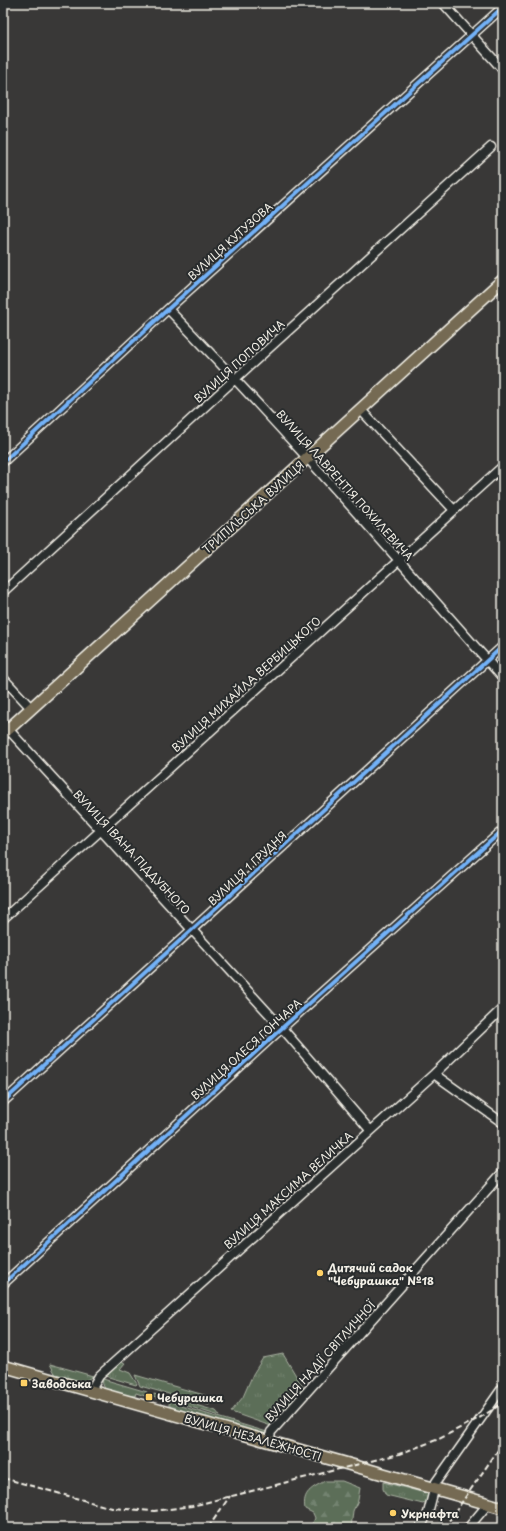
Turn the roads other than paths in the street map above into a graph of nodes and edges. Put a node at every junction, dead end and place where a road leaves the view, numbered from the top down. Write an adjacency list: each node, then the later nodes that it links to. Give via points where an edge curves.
1 (443, 3): 3 (street)
2 (503, 7): 3 (street, ВУЛИЦЯ КУТУЗОВА)
3 (472, 35): 4 (street); 7 (street, ВУЛИЦЯ КУТУЗОВА)
4 (503, 70)
5 (491, 147): 8 (street, ВУЛИЦЯ ПОПОВИЧА)
6 (503, 280): 9 (main road, ТРИПІЛЬСЬКА ВУЛИЦЯ)
7 (168, 309): 8 (street, ВУЛИЦЯ ЛАВРЕНТІЯ ПОХИЛЕВИЧА); 11 (street, ВУЛИЦЯ КУТУЗОВА)
8 (235, 379): 10 (street, ВУЛИЦЯ ЛАВРЕНТІЯ ПОХИЛЕВИЧА); 15 (street, ВУЛИЦЯ ПОПОВИЧА)
9 (360, 409): 10 (main road, ТРИПІЛЬСЬКА ВУЛИЦЯ); 13 (street)
10 (307, 457): 14 (street, ВУЛИЦЯ ЛАВРЕНТІЯ ПОХИЛЕВИЧА); 20 (main road, ТРИПІЛЬСЬКА ВУЛИЦЯ)
11 (3, 462)
12 (503, 466): 13 (street, ВУЛИЦЯ МИХАЙЛА ВЕРБИЦЬКОГО)
13 (454, 510): 14 (street, ВУЛИЦЯ МИХАЙЛА ВЕРБИЦЬКОГО)
14 (399, 561): 17 (street, ВУЛИЦЯ ЛАВРЕНТІЯ ПОХИЛЕВИЧА); 22 (street, ВУЛИЦЯ МИХАЙЛА ВЕРБИЦЬКОГО)
15 (3, 592)
16 (503, 646): 17 (street, ВУЛИЦЯ 1 ГРУДНЯ)
17 (487, 660): 19 (street, ВУЛИЦЯ ЛАВРЕНТІЯ ПОХИЛЕВИЧА); 25 (street, ВУЛИЦЯ 1 ГРУДНЯ)
18 (3, 678): 20 (street)
19 (503, 678)
20 (32, 708): 21 (main road, ТРИПІЛЬСЬКА ВУЛИЦЯ)
21 (6, 731): 22 (street, ВУЛИЦЯ ІВАНА ПІДДУБНОГО)
22 (100, 830): 24 (street, ВУЛИЦЯ МИХАЙЛА ВЕРБИЦЬКОГО); 25 (street, ВУЛИЦЯ ІВАНА ПІДДУБНОГО)
23 (503, 830): 27 (street, ВУЛИЦЯ ОЛЕСЯ ГОНЧАРА)
24 (3, 919)
25 (192, 931): 27 (street, ВУЛИЦЯ ІВАНА ПІДДУБНОГО); 29 (street, ВУЛИЦЯ 1 ГРУДНЯ)
26 (503, 1008): 28 (street, ВУЛИЦЯ МАКСИМА ВЕЛИЧКА)
27 (282, 1028): 31 (street, ВУЛИЦЯ ІВАНА ПІДДУБНОГО); 33 (street, ВУЛИЦЯ ОЛЕСЯ ГОНЧАРА)
28 (434, 1074): 30 (street); 31 (street, ВУЛИЦЯ МАКСИМА ВЕЛИЧКА)
29 (3, 1102)
30 (503, 1123)
31 (370, 1130): 36 (street, ВУЛИЦЯ МАКСИМА ВЕЛИЧКА, via 99,1376)
32 (503, 1172): 37 (street, ВУЛИЦЯ НАДІЇ СВІТЛИЧНОЇ, via 271,1432)
33 (3, 1284)
34 (3, 1366): 36 (main road, ВУЛИЦЯ НЕЗАЛЕЖНОСТІ)
35 (503, 1387): 38 (street, via 436,1482)
36 (91, 1390): 37 (main road, ВУЛИЦЯ НЕЗАЛЕЖНОСТІ)
37 (269, 1441): 38 (main road, ВУЛИЦЯ НЕЗАЛЕЖНОСТІ)
38 (434, 1489): 39 (main road, ВУЛИЦЯ НЕЗАЛЕЖНОСТІ); 40 (street, via 428,1513)
39 (498, 1505): 41 (street)
40 (420, 1528)
41 (468, 1528)

